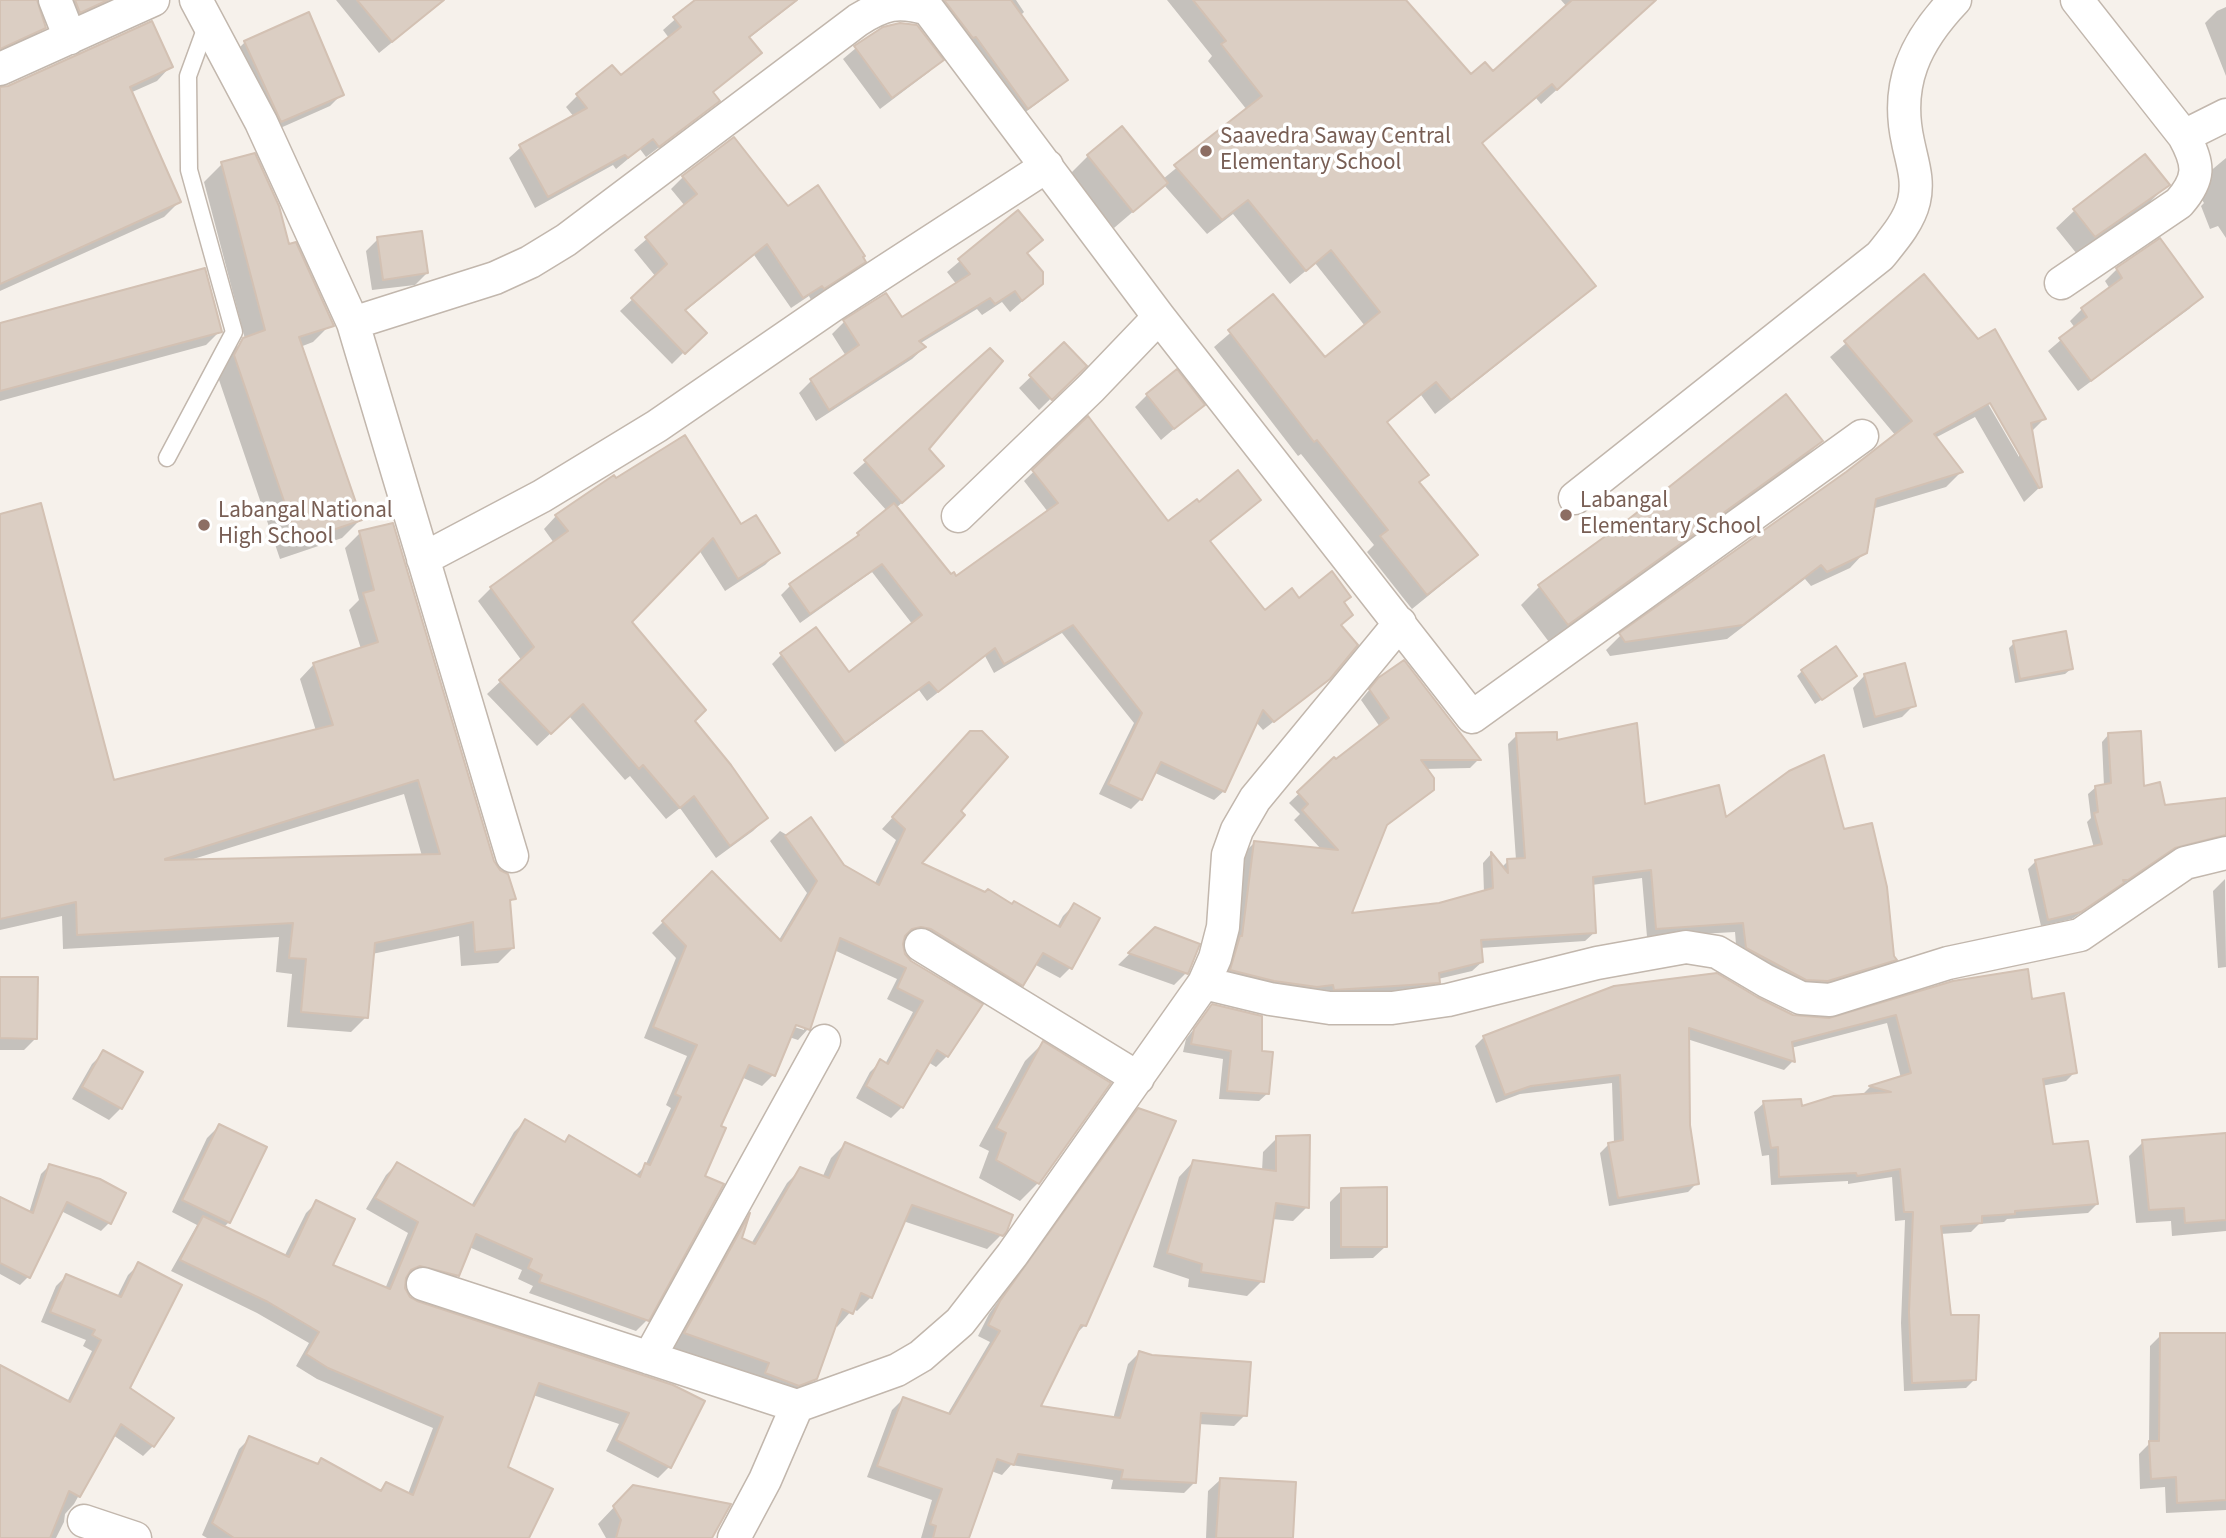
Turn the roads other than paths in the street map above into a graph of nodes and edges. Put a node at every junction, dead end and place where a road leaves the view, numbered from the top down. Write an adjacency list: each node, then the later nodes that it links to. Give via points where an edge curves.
1 (55, 0): 6 (street)
2 (153, 0): 6 (street)
3 (1955, 0): 16 (street, via 1929,29 1905,84 1903,110 1916,175 1914,200 1892,241 1880,256)
4 (2077, 0): 9 (street)
5 (202, 11): 13 (street, via 261,122); 15 (lane, via 188,76 189,170 234,332)
6 (70, 38): 7 (street)
7 (0, 69)
8 (2226, 115): 9 (street)
9 (2184, 136): 11 (street, via 2197,171 2192,188 2179,203)
10 (1047, 166): 12 (street); 13 (street, via 928,9 895,2 877,8 829,41 566,240 530,262 495,278); 18 (street, via 657,426 542,496)
11 (2061, 283)
12 (1159, 317): 17 (street); 19 (street)
13 (353, 323): 18 (street)
14 (1862, 436): 19 (street, via 1472,717)
15 (167, 458)
16 (1575, 498)
17 (958, 516)
18 (423, 559): 21 (street)
19 (1400, 623): 23 (street, via 1255,799 1237,830 1226,866 1223,927)
20 (2226, 853): 23 (street, via 2185,863 2080,935 1948,963 1830,1000 1801,998 1717,952 1686,947 1597,963 1448,1000 1392,1008 1330,1008)
21 (512, 856)
22 (921, 945): 25 (street)
23 (1204, 983): 25 (street)
24 (824, 1041): 27 (street)
25 (1138, 1079): 28 (street, via 960,1322 897,1370)
26 (423, 1284): 27 (street)
27 (649, 1358): 28 (street)
28 (797, 1406): 31 (street)
29 (84, 1521): 30 (street)
30 (135, 1538)
31 (734, 1538)

